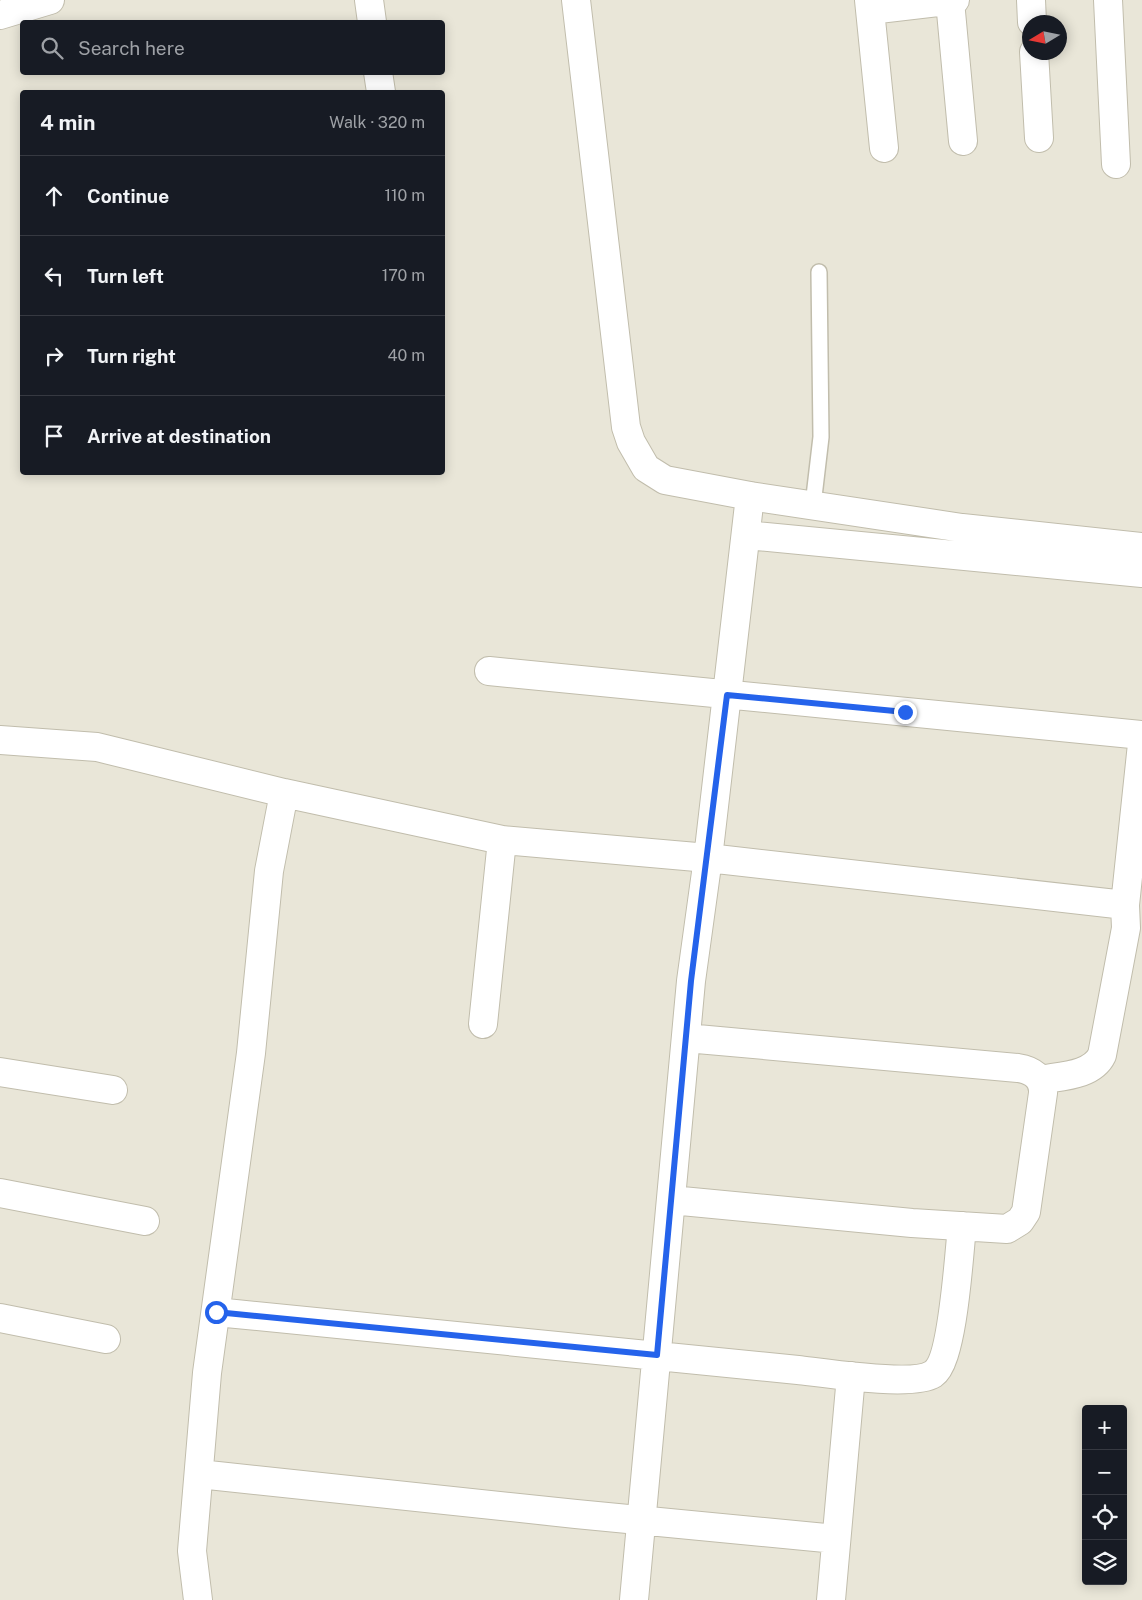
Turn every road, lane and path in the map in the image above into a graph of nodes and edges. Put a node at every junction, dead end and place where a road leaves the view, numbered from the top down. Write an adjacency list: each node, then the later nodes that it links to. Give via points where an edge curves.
1 (50, 0): 9 (street)
2 (370, 0): 11 (street)
3 (576, 0): 20 (street, via 625,417 631,442 646,468 658,477)
4 (955, 0): 7 (street)
5 (1031, 0): 10 (street)
6 (1108, 0): 18 (street)
7 (950, 1): 8 (street); 16 (street)
8 (870, 5): 17 (street)
9 (0, 15)
10 (1032, 15)
11 (372, 20)
12 (1034, 60): 15 (street)
13 (378, 75): 14 (street)
14 (381, 90)
15 (1039, 138)
16 (962, 141)
17 (884, 148)
18 (1116, 164)
19 (819, 272): 21 (lane, via 820,437)
20 (750, 496): 21 (street); 22 (street)
21 (813, 506): 23 (street, via 962,528)
22 (746, 535): 24 (street); 26 (street)
23 (1142, 548)
24 (1142, 573)
25 (489, 671): 26 (street)
26 (727, 695): 27 (street); 32 (street)
27 (1142, 735)
28 (0, 740): 30 (street, via 97,747)
29 (1142, 744): 33 (street)
30 (284, 793): 31 (street); 43 (street, via 269,871 251,1053)
31 (502, 840): 32 (street); 34 (street)
32 (708, 858): 33 (street); 35 (street)
33 (1125, 905): 37 (street, via 1126,928 1111,1013 1098,1063 1087,1070)
34 (483, 1024)
35 (686, 1038): 37 (street, via 1027,1069); 40 (street)
36 (0, 1072): 38 (street)
37 (1040, 1080): 42 (street, via 1043,1093 1026,1212 1020,1221 1007,1229)
38 (113, 1090)
39 (0, 1193): 41 (street)
40 (671, 1200): 42 (street); 46 (street)
41 (145, 1221)
42 (962, 1226): 47 (street, via 948,1348 941,1368 919,1379)
43 (216, 1312): 46 (street); 48 (street, via 207,1373)
44 (0, 1318): 45 (street)
45 (106, 1339)
46 (657, 1355): 47 (street); 49 (street)
47 (851, 1376): 50 (street)
48 (199, 1474): 49 (street); 51 (street, via 192,1551)
49 (640, 1520): 50 (street); 52 (street)
50 (836, 1539): 53 (street)
51 (198, 1600)
52 (634, 1600)
53 (830, 1600)

